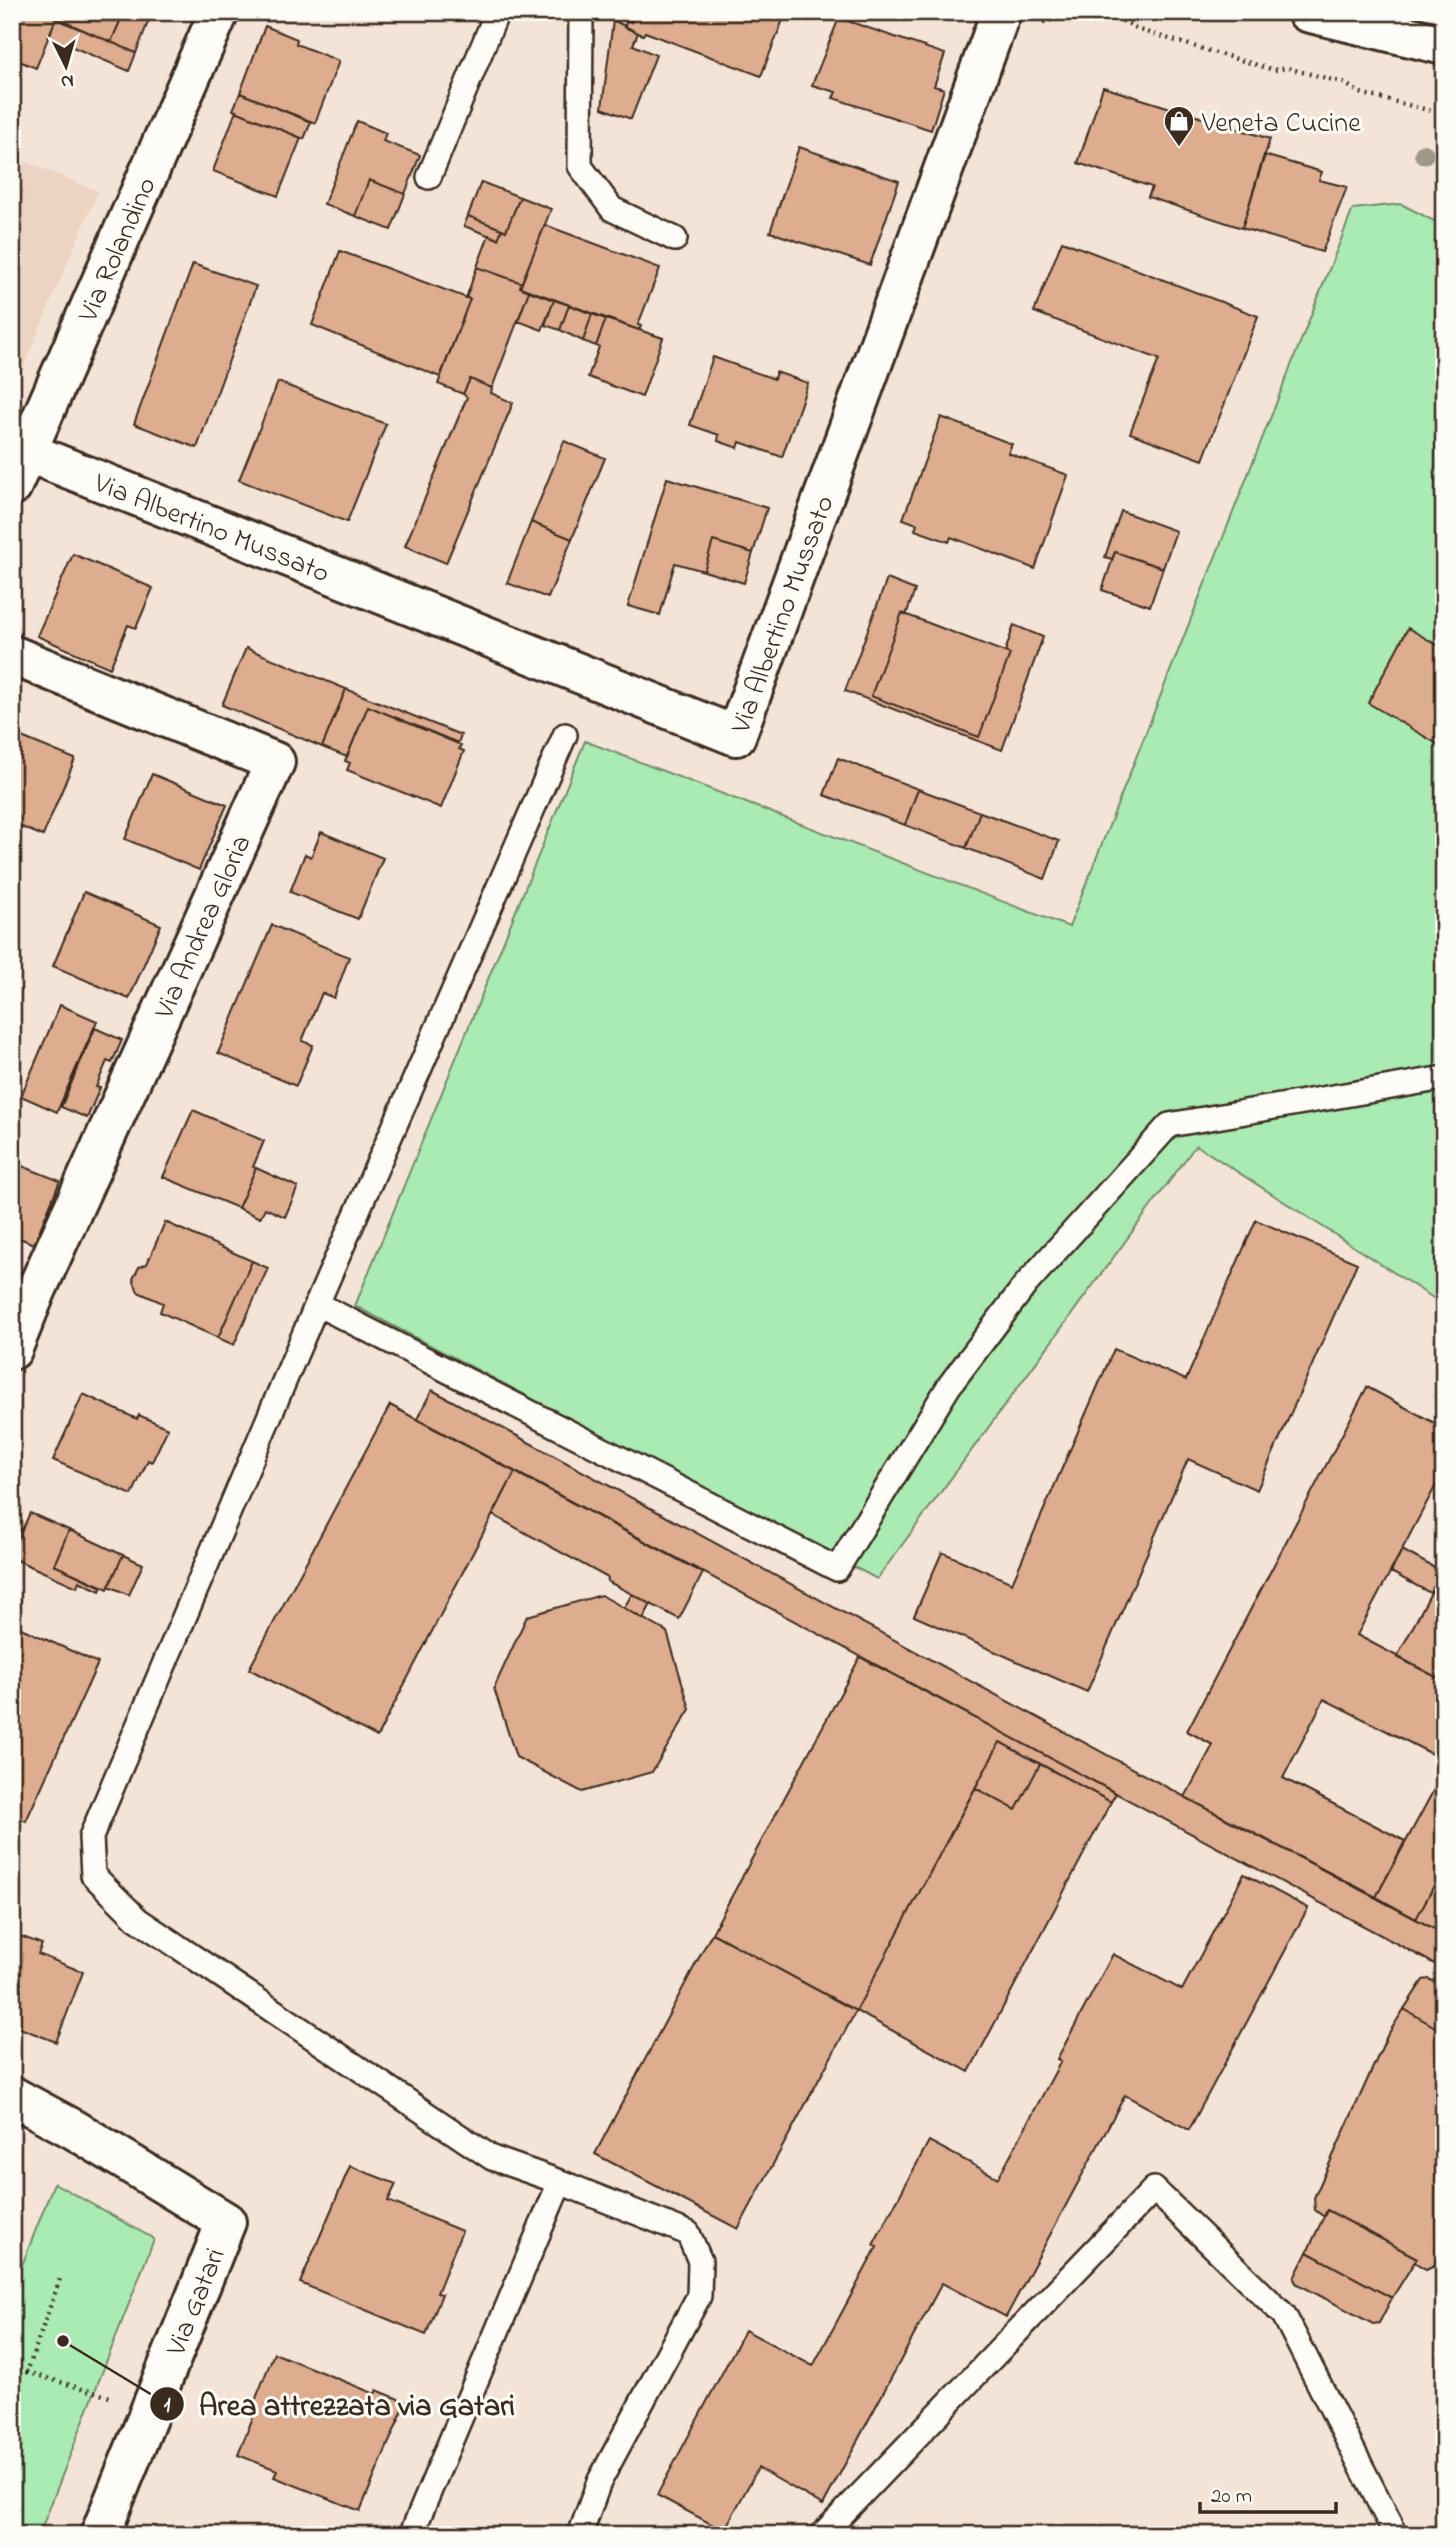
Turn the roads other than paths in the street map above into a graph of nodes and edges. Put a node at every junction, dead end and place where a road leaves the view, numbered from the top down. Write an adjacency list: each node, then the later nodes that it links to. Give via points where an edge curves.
1 (219, 12): 9 (street, Via Rolandino)
2 (498, 12): 7 (lane)
3 (581, 12): 8 (lane, via 580,166 612,209)
4 (1000, 12): 9 (street, Via Albertino Mussato, via 736,736)
5 (1307, 12): 6 (street)
6 (1444, 45)
7 (429, 177)
8 (676, 239)
9 (20, 469)
10 (12, 656): 13 (street, Via Andrea Gloria, via 275,762)
11 (565, 735): 14 (lane)
12 (1444, 1077): 14 (lane, via 1169,1125 1026,1284 949,1386 837,1569)
13 (24, 1286): 15 (street, Via Andrea Gloria)
14 (317, 1304): 17 (lane, via 91,1838 93,1875 137,1919 492,2158)
15 (12, 1350)
16 (12, 2096): 18 (street, Via Gatari, via 226,2222)
17 (560, 2182): 19 (lane); 20 (lane, via 688,2233 700,2261 699,2295 599,2482)
18 (100, 2535)
19 (411, 2535)
20 (580, 2535)
21 (821, 2535): 22 (lane, via 1154,2189 1284,2315)
22 (1395, 2535)

